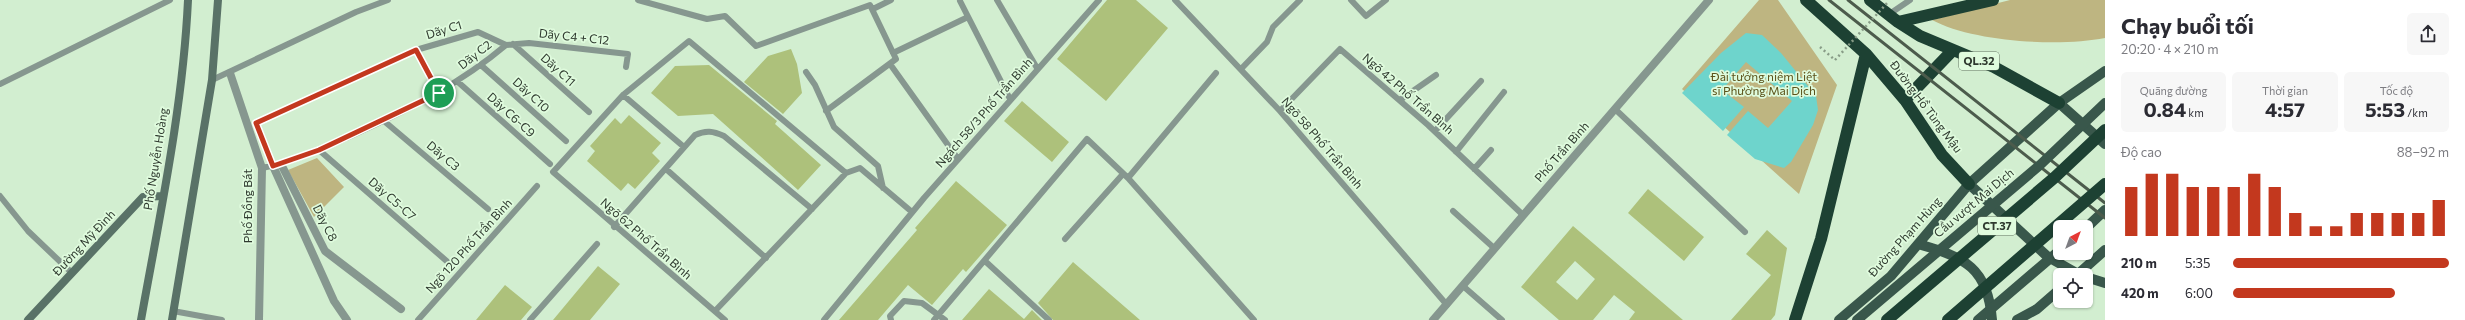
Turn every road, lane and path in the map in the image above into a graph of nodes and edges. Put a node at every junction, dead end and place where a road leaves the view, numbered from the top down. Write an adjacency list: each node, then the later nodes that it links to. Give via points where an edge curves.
1 (170, 0): 43 (lane)
2 (188, 0): 78 (main road, Phố Nguyễn Hoàng, via 186,44)
3 (218, 0): 40 (main road)
4 (388, 0): 37 (lane, via 356,12)
5 (638, 0): 20 (lane, via 707,19 725,16 756,46 870,5)
6 (891, 0): 20 (lane)
7 (997, 0): 33 (lane)
8 (1099, 0): 33 (lane, Ngách 58/3 Phố Trần Bình)
9 (1175, 0): 34 (lane, Ngõ 58 Phố Trần Bình)
10 (1300, 0): 34 (lane, via 1273,27 1268,42)
11 (1351, 0): 12 (lane, via 1366,16)
12 (1386, 0)
13 (1710, 0): 52 (street, Phố Trần Bình)
14 (1806, 0): 29 (highway, Đường Hồ Tùng Mậu)
15 (1870, 0): 22 (highway, QL.32)
16 (1910, 0): 22 (lane)
17 (1993, 0): 22 (highway)
18 (960, 1): 21 (lane)
19 (1889, 1): 25 (path, bridge, via 1835,60)
20 (873, 8): 28 (lane)
21 (968, 17): 28 (lane); 47 (lane)
22 (1893, 19): 27 (highway, QL.32, via 1920,36)
23 (513, 44): 24 (lane, Dãy C4 + C12); 32 (lane, Dãy C4 + C12, via 528,43 628,54); 55 (lane, Dãy C11)
24 (506, 45): 26 (lane, Dãy C1, via 478,32); 31 (lane, Dãy C2)
25 (1820, 47)
26 (416, 50): 45 (lane); 67 (lane, Dãy C1, via 256,123)
27 (1952, 51): 49 (highway); 50 (highway, QL.32, via 1994,67)
28 (893, 53): 30 (lane, via 896,59)
29 (1866, 54): 49 (highway, Đường Hồ Tùng Mậu); 126 (highway, via 1821,239)
30 (890, 64): 53 (lane); 65 (lane)
31 (482, 66): 42 (lane, Dãy C2); 59 (lane, Dãy C10)
32 (626, 67)
33 (1037, 68): 47 (lane, Ngách 58/3 Phố Trần Bình)
34 (1241, 69): 54 (lane, Ngõ 58 Phố Trần Bình)
35 (2105, 71): 50 (main road, Đường Phạm Hùng)
36 (806, 72): 53 (lane, via 815,85)
37 (230, 73): 40 (lane); 68 (street, Phố Đồng Bát)
38 (1216, 73): 72 (lane)
39 (1436, 76): 48 (lane)
40 (212, 80): 106 (main road)
41 (1480, 81): 58 (lane)
42 (458, 82): 45 (lane, Dãy C2); 66 (lane, Dãy C6-C9)
43 (0, 84)
44 (1504, 92): 64 (lane)
45 (439, 93): 56 (lane, Dãy C2)
46 (623, 94): 61 (lane); 71 (lane, via 689,41); 86 (lane, Ngõ 62 Phố Trần Bình, via 553,172)
47 (1010, 99): 65 (lane, Ngách 58/3 Phố Trần Bình)
48 (1400, 100): 54 (lane, Ngõ 42 Phố Trần Bình, via 1340,49); 58 (lane, Ngõ 42 Phố Trần Bình)
49 (1905, 100): 73 (highway, Đường Hồ Tùng Mậu, via 1942,155)
50 (2059, 103): 60 (main road); 73 (main road, Đường Phạm Hùng)
51 (2105, 103): 128 (main road, Cầu vượt Mai Dịch, bridge, via 2040,165)
52 (1615, 109): 84 (street, Phố Trần Bình); 87 (lane)
53 (826, 111): 76 (lane, via 834,127 878,166)
54 (1280, 111): 104 (lane, Ngõ 58 Phố Trần Bình)
55 (589, 112)
56 (384, 121): 62 (lane, Dãy C2); 79 (lane, Dãy C3)
57 (2105, 130): 129 (highway, CT.37, bridge, via 2054,178)
58 (1435, 132): 64 (lane, Ngõ 42 Phố Trần Bình)
59 (566, 140)
60 (2105, 144)
61 (684, 147): 69 (lane); 80 (lane, via 695,135 714,131 724,136)
62 (319, 150): 67 (lane, Dãy C2); 96 (lane, Dãy C5-C7)
63 (1491, 150): 70 (lane)
64 (1456, 152): 70 (lane, Ngõ 42 Phố Trần Bình)
65 (958, 159): 83 (lane, Ngách 58/3 Phố Trần Bình)
66 (550, 164)
67 (277, 165): 68 (lane, Dãy C2); 105 (street, Dãy C8, via 326,251); 114 (street, via 334,301)
68 (262, 168): 113 (street, Phố Đồng Bát)
69 (666, 169): 86 (lane); 94 (lane)
70 (1474, 169): 84 (lane, Ngõ 42 Phố Trần Bình)
71 (846, 173): 76 (lane, via 860,168); 80 (lane)
72 (1126, 176): 88 (lane); 95 (lane, via 1087,138); 123 (lane)
73 (1969, 184): 90 (main road, Đường Phạm Hùng); 97 (main road, via 2048,258)
74 (2105, 184): 130 (highway, bridge)
75 (537, 186): 115 (lane, Ngõ 120 Phố Trần Bình)
76 (883, 188): 83 (lane)
77 (0, 196): 99 (lane, via 28,231)
78 (163, 196): 99 (main road, Đường Mỹ Đình, via 143,197); 110 (main road, Phố Nguyễn Hoàng)
79 (488, 209)
80 (812, 209): 94 (lane)
81 (2105, 210): 85 (main road)
82 (1453, 211): 91 (lane)
83 (912, 212): 118 (lane, Ngách 58/3 Phố Trần Bình)
84 (1523, 215): 91 (street, Phố Trần Bình)
85 (2093, 221)
86 (614, 226): 107 (lane, Ngõ 62 Phố Trần Bình)
87 (1745, 232)
88 (1065, 239)
89 (597, 244): 116 (lane)
90 (1918, 244): 127 (main road, Đường Phạm Hùng, via 1891,276); 132 (main road, via 1948,252 1969,264 1978,273 1986,285 1991,302)
91 (1494, 248): 102 (street, Phố Trần Bình)
92 (2105, 250): 98 (main road)
93 (2053, 256): 131 (main road, bridge)
94 (766, 258): 107 (lane)
95 (985, 261): 108 (lane); 122 (lane)
96 (450, 264)
97 (2067, 268)
98 (2087, 268)
99 (72, 273): 109 (main road, Đường Mỹ Đình)
100 (2093, 279): 101 (main road)
101 (2105, 283)
102 (1463, 286): 104 (street, Phố Trần Bình); 125 (lane)
103 (2053, 295): 133 (main road, via 2037,309)
104 (1447, 305): 124 (street, Phố Trần Bình)
105 (401, 309)
106 (173, 311): 111 (main road); 112 (lane)
107 (715, 311): 117 (lane, Ngõ 62 Phố Trần Bình)
108 (938, 314): 119 (lane, via 922,303 904,301 890,316); 120 (lane); 121 (lane)
109 (28, 320)
110 (141, 320)
111 (172, 320)
112 (222, 320)
113 (259, 320)
114 (347, 320)
115 (418, 320)
116 (530, 320)
117 (725, 320)
118 (824, 320)
119 (891, 320)
120 (934, 320)
121 (944, 320)
122 (1049, 320)
123 (1254, 320)
124 (1433, 320)
125 (1502, 320)
126 (1795, 320)
127 (1839, 320)
128 (1857, 320)
129 (1887, 320)
130 (1948, 320)
131 (1978, 320)
132 (1992, 320)
133 (2017, 320)

